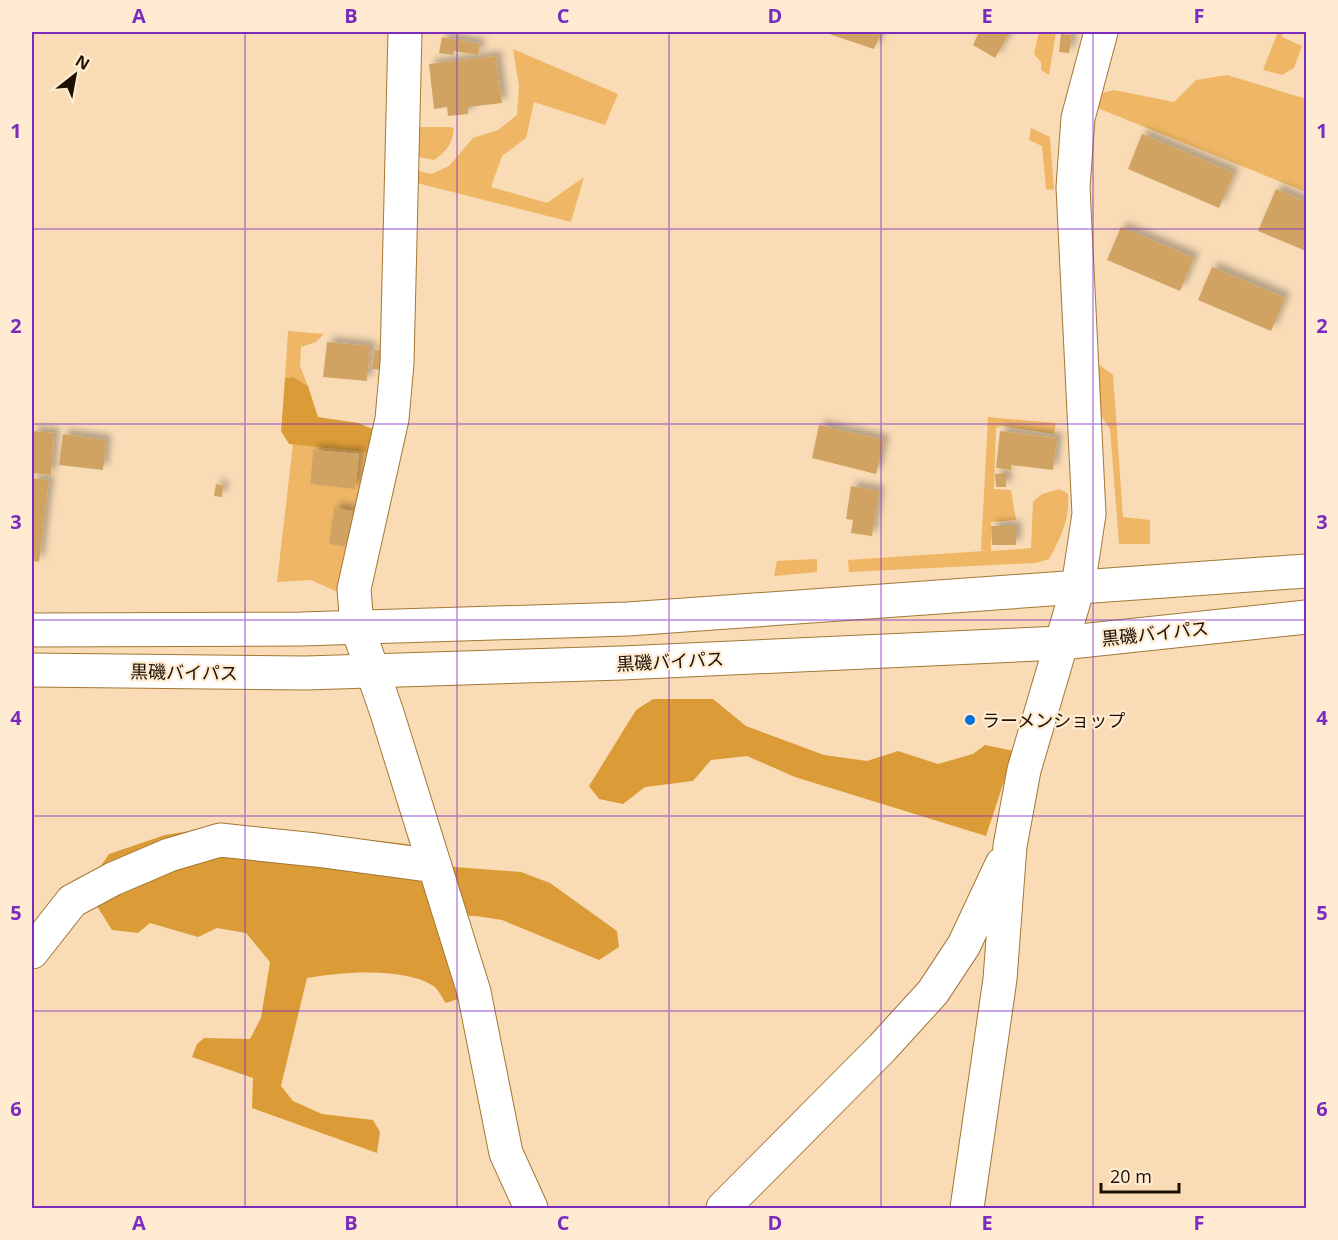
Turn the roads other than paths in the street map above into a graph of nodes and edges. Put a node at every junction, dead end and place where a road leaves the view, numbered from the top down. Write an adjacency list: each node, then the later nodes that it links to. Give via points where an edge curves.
1 (405, 32): 6 (main road, via 396,374 380,486 354,589)
2 (1101, 32): 4 (main road, via 1078,118 1073,187 1089,514)
3 (1306, 571): 4 (main road)
4 (1078, 587): 6 (main road, via 628,619); 8 (main road)
5 (1306, 617): 8 (main road, 黒磯バイパス)
6 (357, 626): 7 (main road); 10 (main road)
7 (32, 630)
8 (1061, 643): 10 (main road, 黒磯バイパス); 11 (main road, via 1024,770)
9 (32, 670): 10 (main road, 黒磯バイパス)
10 (373, 671): 12 (main road)
11 (1010, 846): 15 (main road, via 964,945 933,992); 16 (main road, via 1000,979)
12 (435, 866): 13 (main road, via 220,840 169,855 72,901); 14 (main road, via 474,992 506,1153)
13 (32, 952)
14 (531, 1209)
15 (723, 1209)
16 (967, 1209)

